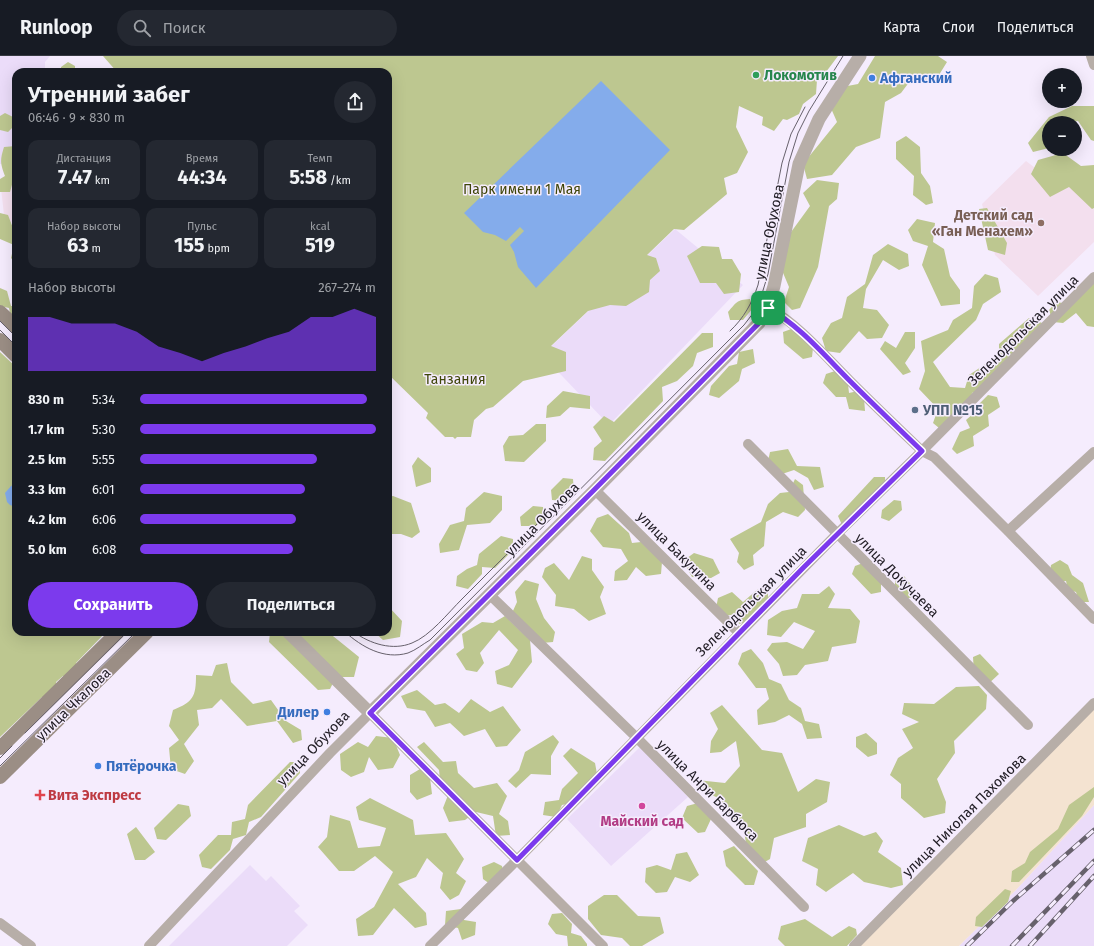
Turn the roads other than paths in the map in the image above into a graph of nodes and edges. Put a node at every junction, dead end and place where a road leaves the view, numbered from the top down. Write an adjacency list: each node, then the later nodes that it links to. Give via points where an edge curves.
1 (860, 56): 5 (street, улица Обухова, via 819,119 799,164)
2 (1092, 56): 3 (street)
3 (1094, 65)
4 (1094, 277): 11 (street, Зеленодольская улица)
5 (768, 308): 11 (street, via 785,318 822,352); 13 (street, улица Обухова, via 759,323)
6 (0, 312): 7 (main road)
7 (12, 324)
8 (0, 340): 9 (main road)
9 (12, 352)
10 (748, 444): 15 (street, улица Докучаева)
11 (922, 451): 14 (street, via 934,457); 15 (street, Зеленодольская улица)
12 (1094, 452): 14 (street)
13 (594, 490): 16 (street, улица Обухова); 18 (street, улица Бакунина)
14 (1008, 531): 17 (street)
15 (837, 534): 18 (street, Зеленодольская улица); 24 (street, улица Докучаева)
16 (489, 594): 23 (street, улица Обухова); 25 (street, улица Анри Барбюса)
17 (1094, 619)
18 (739, 633): 25 (street, Зеленодольская улица)
19 (114, 636): 26 (main road, улица Чкалова)
20 (143, 636): 27 (main road, улица Чкалова)
21 (292, 636): 23 (street)
22 (1094, 703): 35 (street, улица Николая Пахомова)
23 (370, 713): 28 (street); 32 (street, улица Обухова)
24 (1028, 725)
25 (636, 738): 28 (street, Зеленодольская улица); 29 (street, улица Анри Барбюса)
26 (0, 748)
27 (0, 777)
28 (517, 860): 33 (street, Зеленодольская улица); 34 (street)
29 (804, 907)
30 (0, 923): 31 (street)
31 (31, 946)
32 (149, 946)
33 (430, 946)
34 (602, 946)
35 (854, 946)

